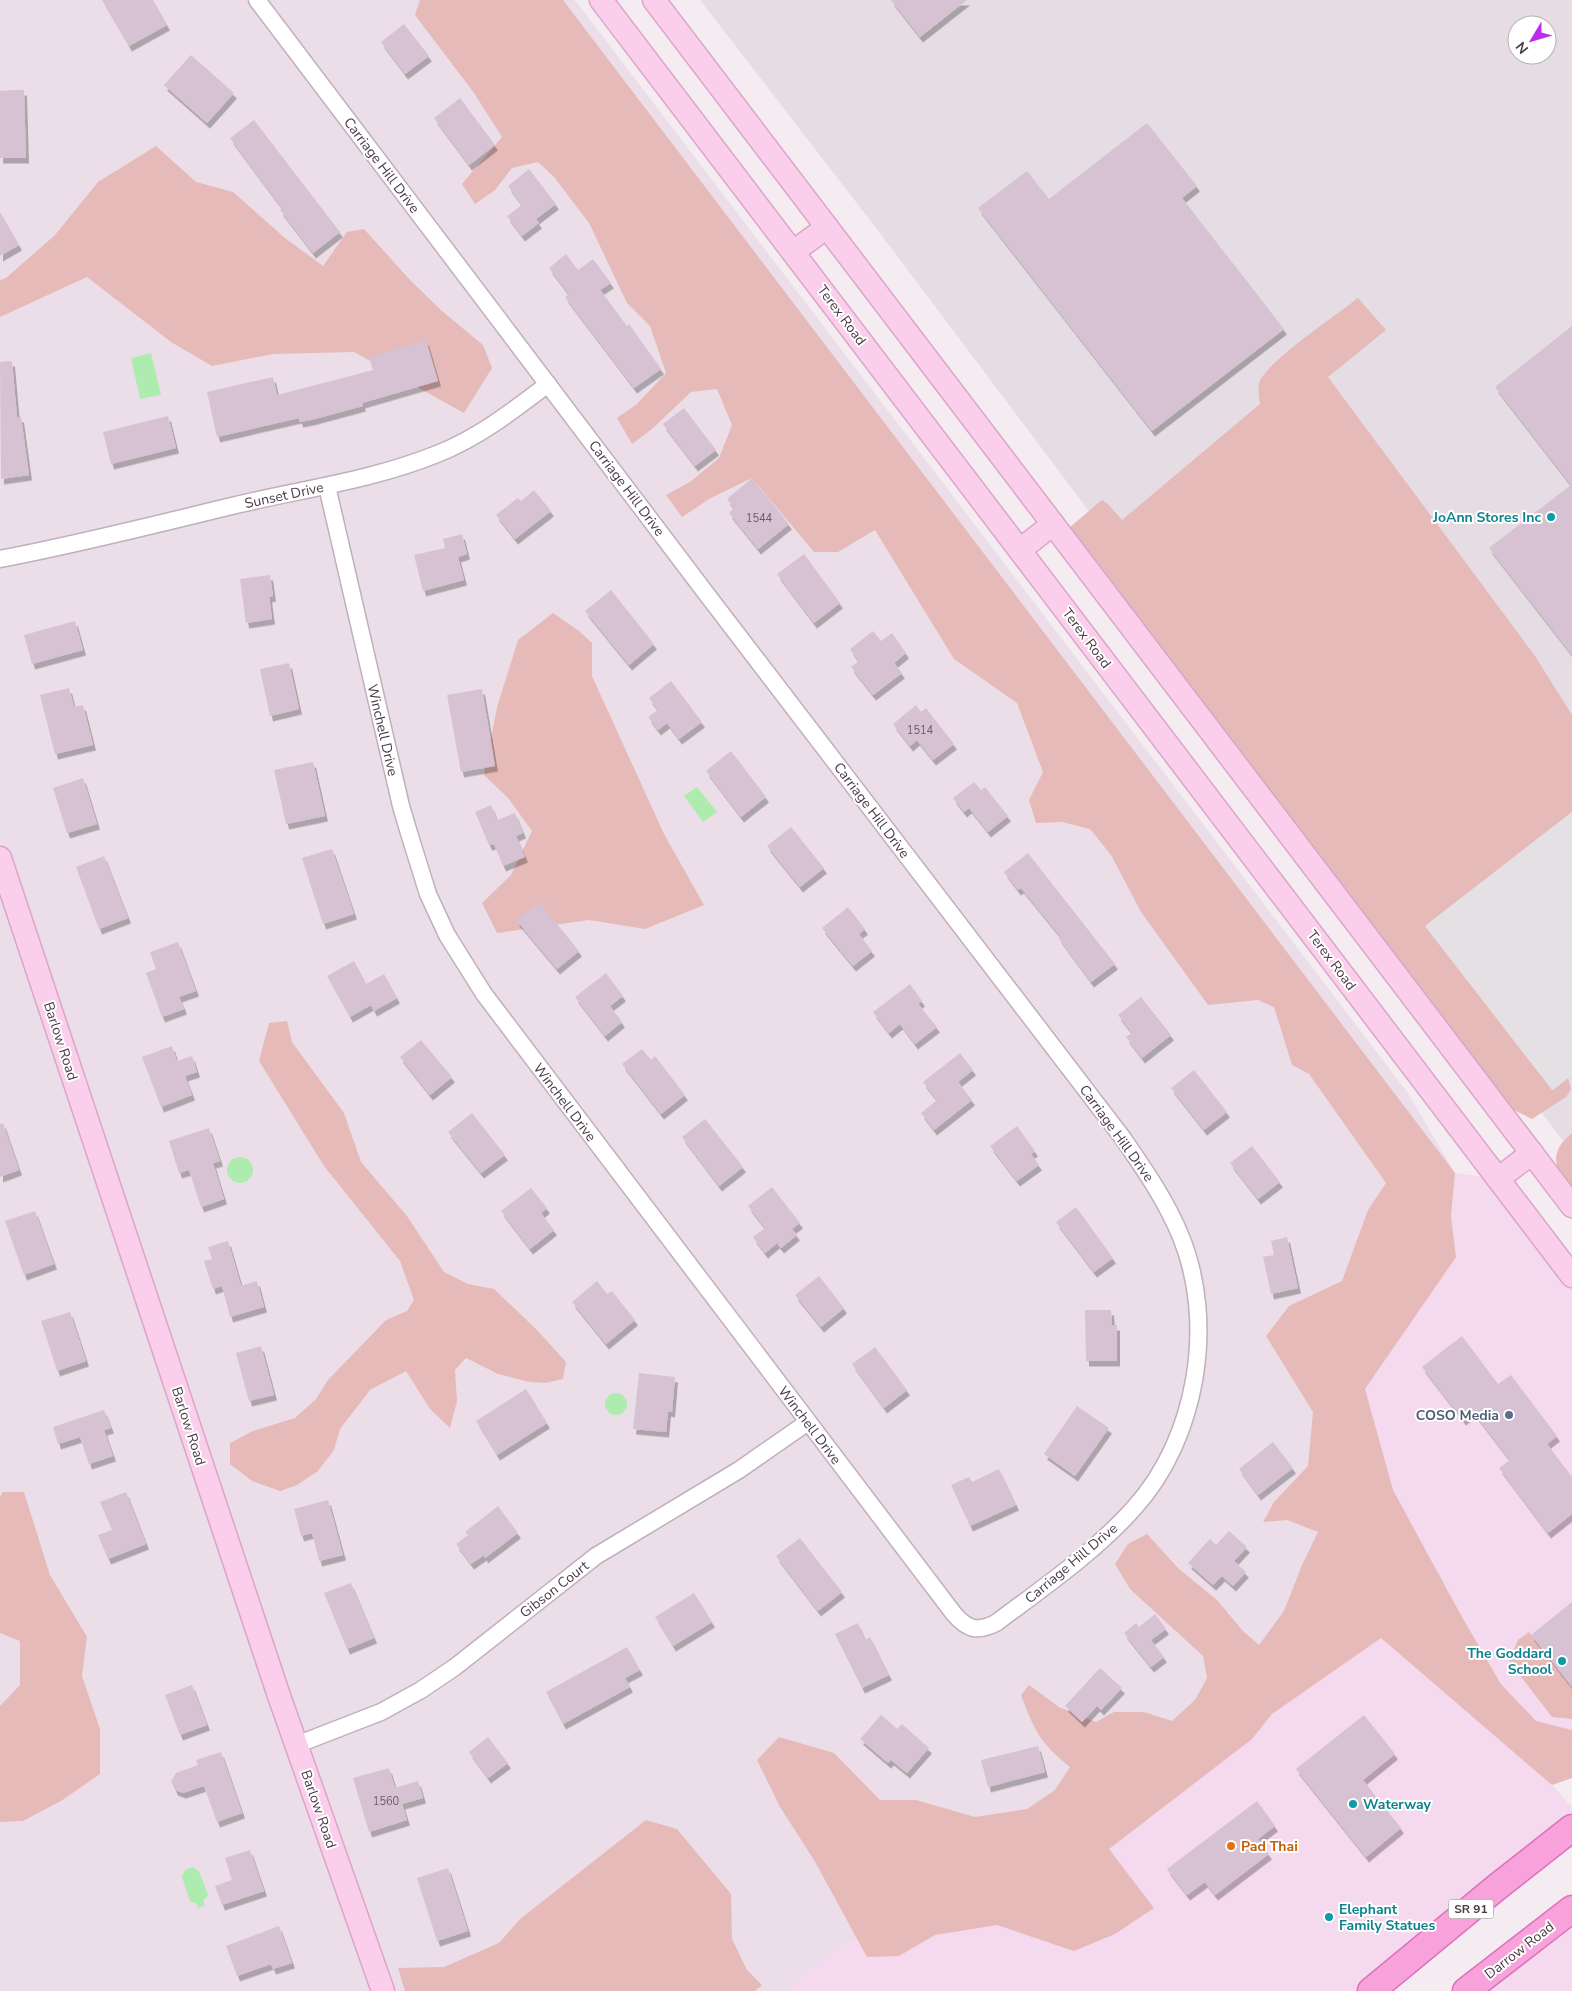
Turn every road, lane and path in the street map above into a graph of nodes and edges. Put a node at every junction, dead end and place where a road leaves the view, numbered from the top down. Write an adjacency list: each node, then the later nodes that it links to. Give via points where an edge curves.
1 (257, 0): 6 (street, Carriage Hill Drive)
2 (601, 0): 5 (street, Terex Road)
3 (654, 0): 4 (street)
4 (827, 227): 5 (street); 8 (street)
5 (794, 252): 9 (street, Terex Road)
6 (548, 384): 7 (street, Sunset Drive, via 499,420 438,454); 17 (street, Carriage Hill Drive, via 1122,1137 1152,1181 1182,1238 1193,1278 1200,1339 1186,1414 1169,1456 1136,1506 1096,1545 996,1623)
7 (327, 486): 10 (street, Sunset Drive); 16 (street, Winchell Drive, via 401,806 428,894 447,934 484,994)
8 (1053, 524): 9 (street); 12 (street)
9 (1020, 550): 13 (street, Terex Road)
10 (0, 559)
11 (0, 858): 18 (street, Barlow Road)
12 (1532, 1153): 13 (street); 14 (street)
13 (1498, 1179): 15 (street, Terex Road)
14 (1572, 1206)
15 (1572, 1276)
16 (808, 1422): 17 (street, Winchell Drive, via 954,1614 961,1622); 18 (street, Gibson Court, via 739,1470 596,1556 421,1690 381,1712)
17 (976, 1629)
18 (296, 1745): 21 (street, Barlow Road)
19 (1571, 1830): 22 (main road, SR 91)
20 (1569, 1910): 23 (main road, Darrow Road)
21 (383, 1991)
22 (1371, 1991)
23 (1466, 1991)

